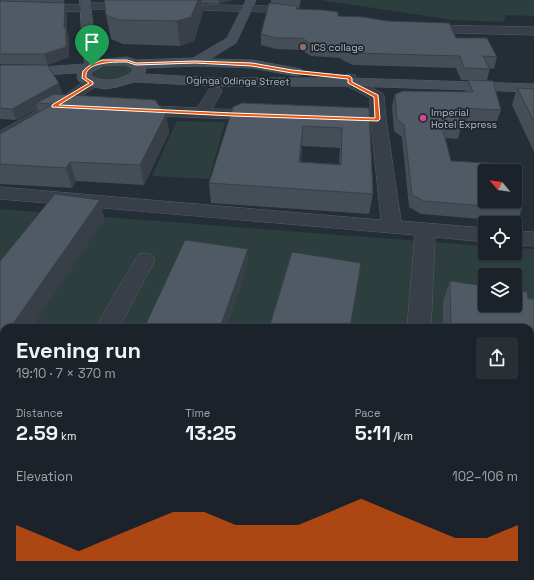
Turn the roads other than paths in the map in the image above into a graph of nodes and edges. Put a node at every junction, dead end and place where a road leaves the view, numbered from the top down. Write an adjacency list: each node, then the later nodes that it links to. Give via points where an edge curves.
1 (85, 5): 3 (street); 4 (street); 14 (main road)
2 (249, 5): 5 (street); 6 (street); 9 (main road)
3 (0, 6)
4 (143, 7)
5 (158, 7)
6 (312, 14)
7 (413, 28): 8 (street)
8 (534, 31)
9 (232, 40): 10 (main road); 12 (main road)
10 (195, 62): 11 (main road, Oginga Odinga Street); 12 (main road, Oginga Odinga Street); 17 (main road, via 182,71 181,76)
11 (136, 64): 14 (main road, Oginga Odinga Street, via 127,61); 15 (main road, via 139,71)
12 (252, 64): 16 (main road, Oginga Odinga Street); 18 (main road, via 260,69 262,74)
13 (0, 70): 14 (main road, via 42,71)
14 (92, 77): 15 (main road, Oginga Odinga Street, via 127,82); 22 (street)
15 (133, 78): 17 (main road, Oginga Odinga Street)
16 (350, 80): 18 (main road, Oginga Odinga Street); 19 (main road, Oginga Odinga Street); 20 (main road, Oginga Odinga Street); 28 (street, via 376,96)
17 (185, 81): 18 (main road, Oginga Odinga Street)
18 (250, 82)
19 (534, 83)
20 (534, 88)
21 (215, 91): 25 (street)
22 (54, 106): 23 (street); 30 (street)
23 (85, 108)
24 (124, 109): 25 (street)
25 (202, 113): 26 (street)
26 (272, 116)
27 (326, 118): 28 (street)
28 (378, 119): 33 (street)
29 (0, 120): 30 (street)
30 (27, 122): 31 (street)
31 (0, 138)
32 (0, 193): 33 (street)
33 (392, 227): 34 (street)
34 (425, 230): 35 (street); 40 (street)
35 (478, 234)
36 (522, 238): 37 (street)
37 (534, 239)
38 (146, 260): 39 (street)
39 (109, 324)
40 (419, 324)

